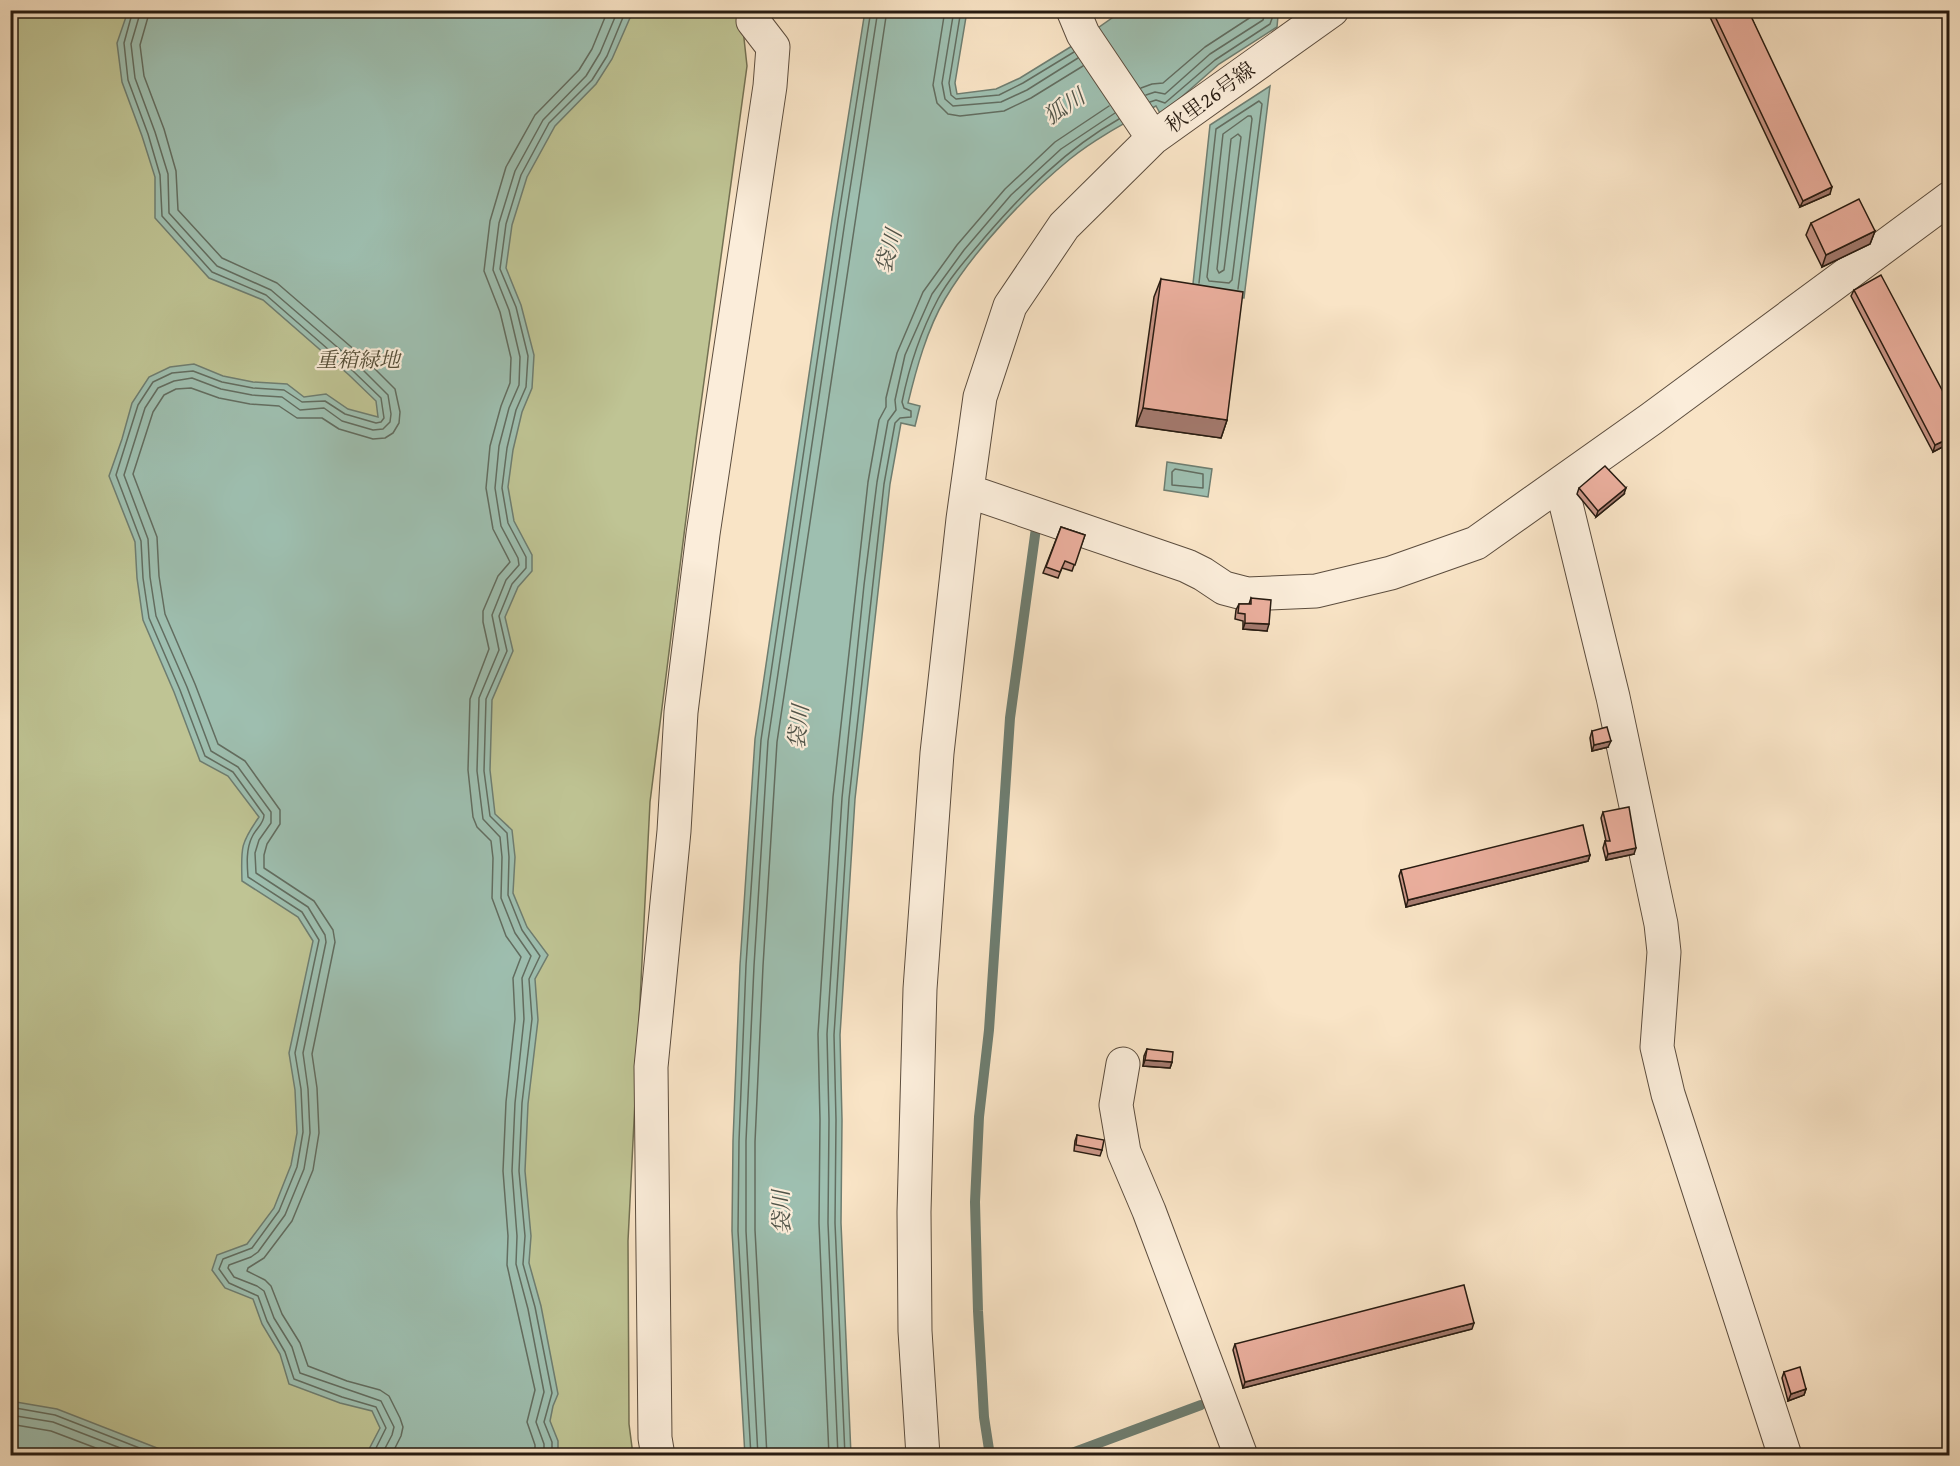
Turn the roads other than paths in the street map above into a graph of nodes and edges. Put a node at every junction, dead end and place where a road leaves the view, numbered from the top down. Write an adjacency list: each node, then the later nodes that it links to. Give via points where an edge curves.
1 (754, 10): 9 (street, via 753,21 773,47 771,86 703,534 682,700 674,831 651,1066)
2 (1332, 10): 4 (street, 秋里26号線)
3 (1078, 22): 4 (street, 秋里26号線)
4 (1146, 127): 7 (street, via 1064,226 1010,306 980,397)
5 (1950, 198): 6 (street)
6 (1561, 484): 7 (street, via 1476,543 1423,562 1316,591 1247,594 1224,588 1187,566); 12 (street, via 1613,697 1661,924 1664,952 1657,1047 1668,1094)
7 (968, 491): 10 (street, via 937,753 920,989 914,1212 915,1331)
8 (1123, 1064): 11 (street, via 1116,1105 1124,1152)
9 (658, 1455)
10 (923, 1455)
11 (1241, 1455)
12 (1785, 1455)

